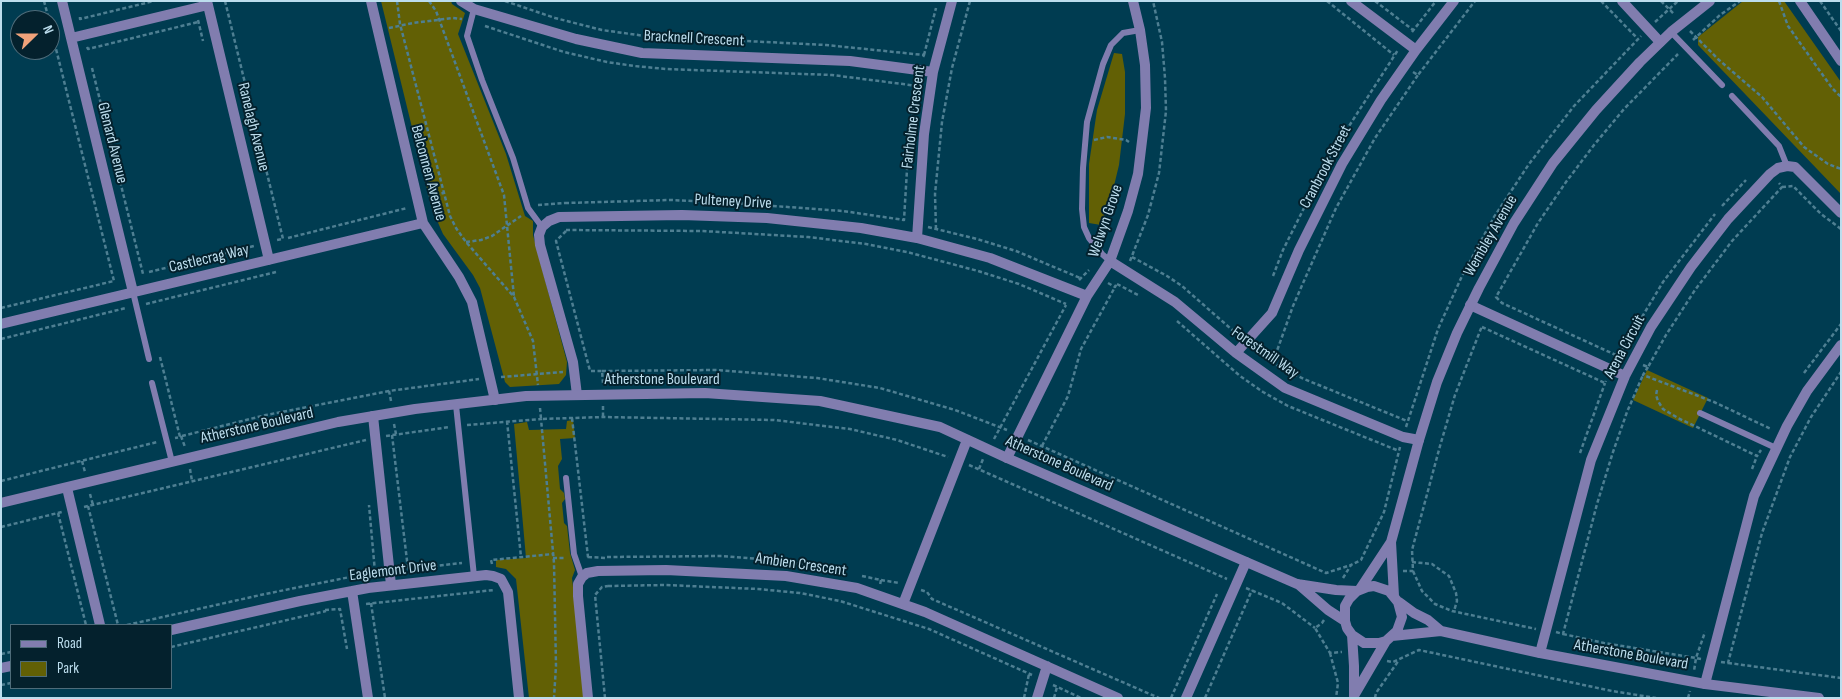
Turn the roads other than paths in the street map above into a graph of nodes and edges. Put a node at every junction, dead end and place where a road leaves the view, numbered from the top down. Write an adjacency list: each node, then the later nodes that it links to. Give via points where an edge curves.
1 (62, 1): 15 (street, Glenard Avenue)
2 (372, 1): 24 (street, Belconnen Avenue)
3 (461, 1): 12 (street, Bracknell Crescent)
4 (952, 1): 19 (street, Fairholme Crescent)
5 (1133, 1): 13 (street, Welwyn Grove)
6 (1351, 1): 17 (street)
7 (1454, 1): 17 (street, Cranbrook Street)
8 (1622, 1): 16 (street)
9 (1710, 1): 14 (street, Wembley Avenue)
10 (1800, 1): 18 (street)
11 (208, 3): 15 (street); 27 (street, Ranelagh Avenue)
12 (474, 9): 19 (street, Bracknell Crescent, via 576,38 642,52 850,61); 25 (lane, via 467,36 513,158 528,208)
13 (1140, 30): 28 (street, Welwyn Grove, via 1146,108 1141,151 1128,211); 28 (lane, via 1123,33 1110,45 1087,122 1082,201 1084,228)
14 (1671, 32): 16 (street, Wembley Avenue); 20 (lane)
15 (71, 38): 29 (street, Glenard Avenue)
16 (1660, 42): 31 (street, Wembley Avenue, via 1596,110 1553,162 1514,223)
17 (1416, 50): 34 (street, Cranbrook Street, via 1342,164 1272,313)
18 (1841, 61)
19 (933, 72): 26 (street, Fairholme Crescent, via 924,134)
20 (1722, 85)
21 (1732, 96): 22 (lane, via 1779,146)
22 (1787, 166): 23 (street, via 1802,173); 36 (street, Arena Circuit, via 1770,174 1728,219 1651,327)
23 (1841, 213)
24 (423, 223): 27 (street, Castlecrag Way); 39 (street, Belconnen Avenue, via 472,302)
25 (542, 227): 26 (street, Pulteney Drive, via 559,217 682,215 767,218 861,228); 38 (street, via 540,245 573,362)
26 (917, 238): 30 (street, Pulteney Drive, via 990,258)
27 (269, 260): 29 (street, Castlecrag Way)
28 (1110, 261): 30 (street, Welwyn Grove); 34 (street, Forestmill Way, via 1175,302)
29 (133, 292): 32 (street, Castlecrag Way); 35 (lane)
30 (1087, 296): 46 (street, Welwyn Grove)
31 (1470, 305): 36 (street); 44 (street, Wembley Avenue, via 1437,382)
32 (1, 324)
33 (1841, 345): 45 (street, via 1808,391)
34 (1236, 353): 44 (street, Forestmill Way, via 1285,388 1403,437)
35 (149, 359)
36 (1625, 376): 67 (street, Arena Circuit, via 1591,460)
37 (152, 383): 47 (lane)
38 (577, 395): 39 (street, Atherstone Boulevard); 43 (street, Atherstone Boulevard, via 705,393 820,401 940,427)
39 (495, 400): 40 (street, Atherstone Boulevard)
40 (456, 405): 42 (street, Atherstone Boulevard); 53 (lane)
41 (1700, 414): 45 (lane)
42 (373, 416): 47 (street, Atherstone Boulevard); 56 (street)
43 (967, 440): 46 (street, Atherstone Boulevard); 60 (street)
44 (1419, 440): 51 (street, Wembley Avenue)
45 (1776, 448): 69 (street, via 1754,496)
46 (1007, 458): 52 (street, Atherstone Boulevard)
47 (172, 462): 49 (street, Atherstone Boulevard)
48 (566, 478): 54 (lane, via 574,554)
49 (67, 488): 50 (street, Atherstone Boulevard); 62 (street)
50 (1, 503)
51 (1391, 542): 57 (street, Wembley Avenue); 59 (street, Wembley Avenue)
52 (1246, 562): 55 (street, Atherstone Boulevard); 76 (street)
53 (474, 576): 56 (street, Eaglemont Drive); 72 (street, Eaglemont Drive, via 493,576 501,579 506,587)
54 (582, 577): 60 (street, Ambien Crescent, via 587,573 607,571 701,571 786,576 857,588); 73 (street, via 578,596)
55 (1297, 584): 57 (street, Atherstone Boulevard); 61 (street, Atherstone Boulevard)
56 (391, 585): 58 (street, Eaglemont Drive)
57 (1358, 590): 59 (street, via 1374,586 1388,591); 61 (street, via 1346,606)
58 (352, 591): 63 (street, Eaglemont Drive); 71 (street)
59 (1396, 599): 64 (street, Atherstone Boulevard); 66 (street, via 1401,609 1400,624)
60 (904, 604): 68 (street, Ambien Crescent)
61 (1345, 621): 65 (street)
62 (100, 624)
63 (172, 630)
64 (1441, 631): 66 (street, Atherstone Boulevard); 67 (street, Atherstone Boulevard)
65 (1352, 635): 66 (street, via 1364,643); 70 (street)
66 (1389, 639): 70 (street)
67 (1540, 654): 69 (street, Atherstone Boulevard)
68 (1047, 666): 74 (street); 75 (street, Ambien Crescent)
69 (1705, 684): 77 (street, Atherstone Boulevard)
70 (1354, 696)
71 (368, 698)
72 (519, 698)
73 (588, 698)
74 (1037, 698)
75 (1118, 698)
76 (1186, 698)
77 (1819, 698)

